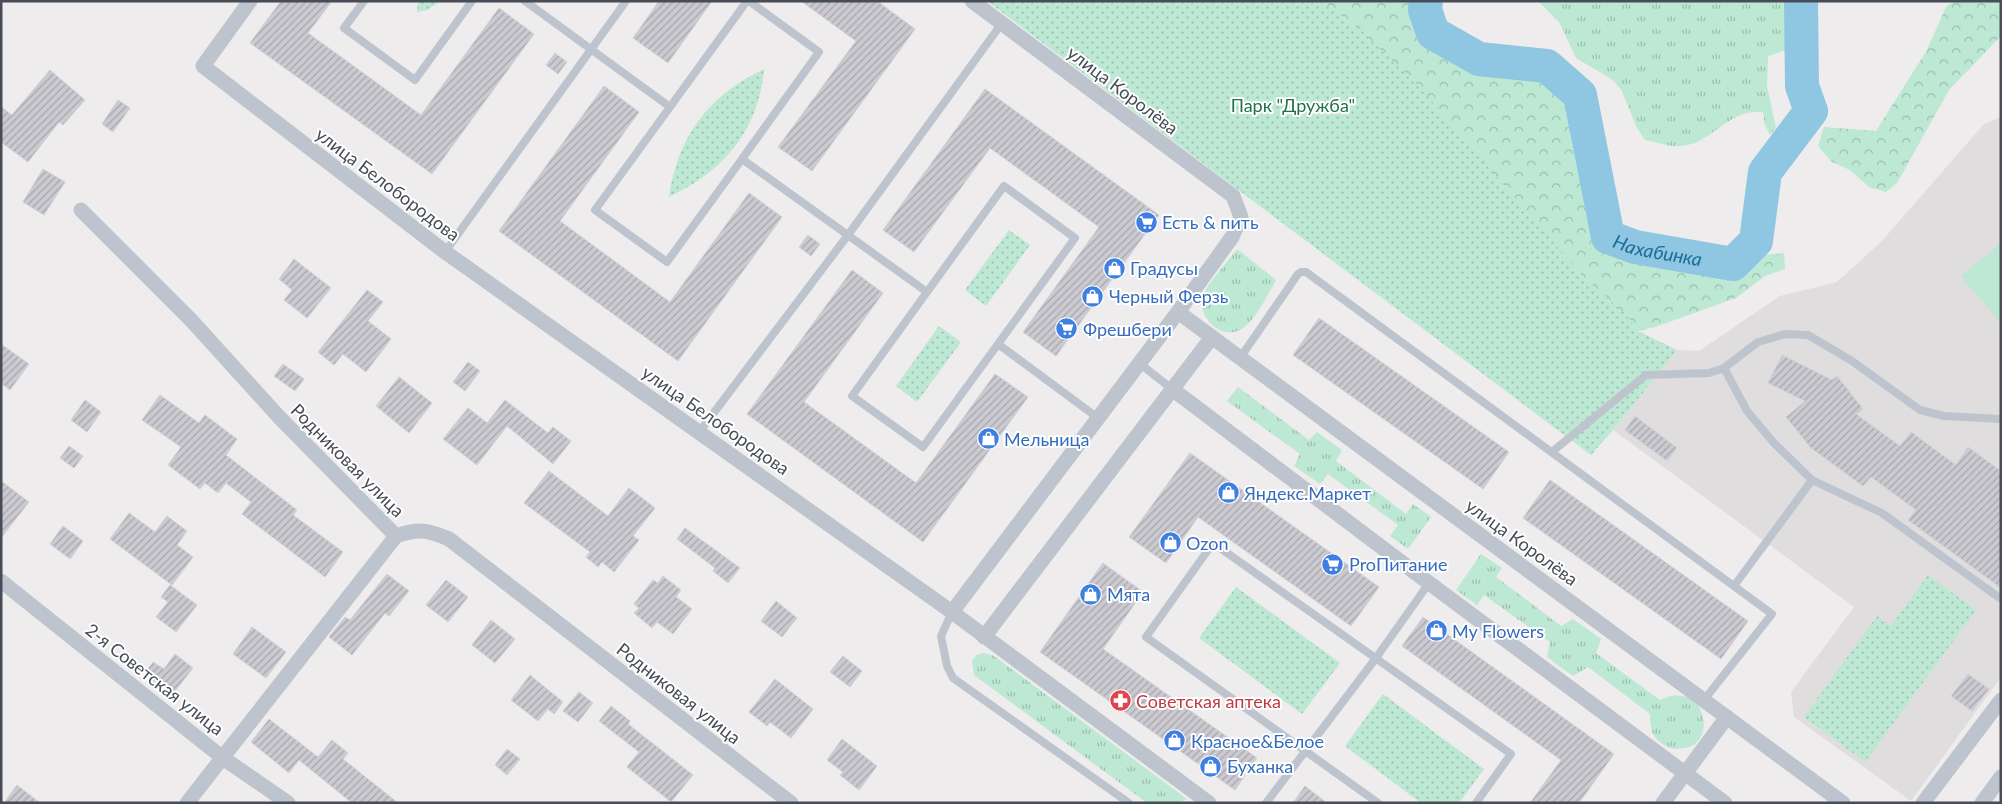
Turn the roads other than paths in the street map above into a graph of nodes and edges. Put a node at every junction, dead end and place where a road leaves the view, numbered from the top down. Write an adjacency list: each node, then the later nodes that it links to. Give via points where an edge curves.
1 (250, 1): 14 (street, улица Белобородова, via 203,66)
2 (364, 1): 3 (lane, via 344,28 415,80)
3 (472, 1)
4 (525, 1): 9 (lane)
5 (626, 1): 9 (lane)
6 (748, 1): 10 (lane); 11 (lane, via 819,52)
7 (972, 1): 8 (street, улица Королёва)
8 (1002, 23): 13 (lane); 16 (street, улица Королёва, via 1233,196 1241,217 1232,237)
9 (591, 50): 10 (lane); 14 (lane)
10 (670, 107): 11 (lane, via 596,210 611,222 667,262)
11 (742, 159): 13 (lane)
12 (81, 210): 28 (street, Родниковая улица, via 191,320 279,417)
13 (848, 235): 15 (lane); 25 (lane)
14 (445, 252): 25 (street, улица Белобородова)
15 (927, 292): 18 (lane, via 852,396 923,447); 18 (lane, via 1004,186 1076,238)
16 (1178, 312): 17 (street, улица Королёва); 20 (street)
17 (1212, 337): 19 (street, улица Королёва); 22 (street)
18 (998, 344): 23 (lane)
19 (1240, 358): 26 (lane, via 1298,274 1306,272); 36 (street, улица Королёва)
20 (1139, 364): 22 (lane); 23 (street)
21 (1724, 368): 24 (lane, via 1758,342 1785,334 1808,335 1852,361 1920,410 1944,416); 26 (lane, via 1709,374 1646,375); 27 (lane, via 1747,410 1774,443)
22 (1172, 389): 30 (street); 34 (street)
23 (1098, 418): 33 (street)
24 (2001, 419)
25 (700, 432): 33 (street, улица Белобородова)
26 (1553, 451): 31 (lane)
27 (1812, 480): 31 (lane); 32 (lane, via 1882,513)
28 (396, 536): 40 (street); 45 (street, Родниковая улица, via 429,530 449,539)
29 (1, 581): 40 (street, 2-я Советская улица)
30 (1429, 583): 35 (lane); 41 (street)
31 (1734, 586): 36 (lane, via 1772,614)
32 (2001, 599)
33 (952, 612): 34 (street, улица Белобородова); 46 (lane, via 940,636 953,678)
34 (984, 636): 47 (street, улица Белобородова)
35 (1376, 658): 39 (lane); 39 (lane, via 1213,543 1146,637); 50 (lane, via 1511,754)
36 (1704, 700): 38 (street, улица Королёва)
37 (2001, 700): 54 (street)
38 (1727, 717): 41 (street); 53 (street, улица Королёва)
39 (1305, 750): 48 (lane); 49 (lane)
40 (223, 758): 43 (street); 44 (street, 2-я Советская улица)
41 (1685, 773): 51 (street); 52 (street)
42 (2001, 778): 55 (street)
43 (188, 803)
44 (288, 803)
45 (791, 803)
46 (1129, 803)
47 (1209, 803)
48 (1266, 803)
49 (1378, 803)
50 (1476, 803)
51 (1663, 803)
52 (1725, 803)
53 (1843, 803)
54 (1923, 803)
55 (1982, 803)

